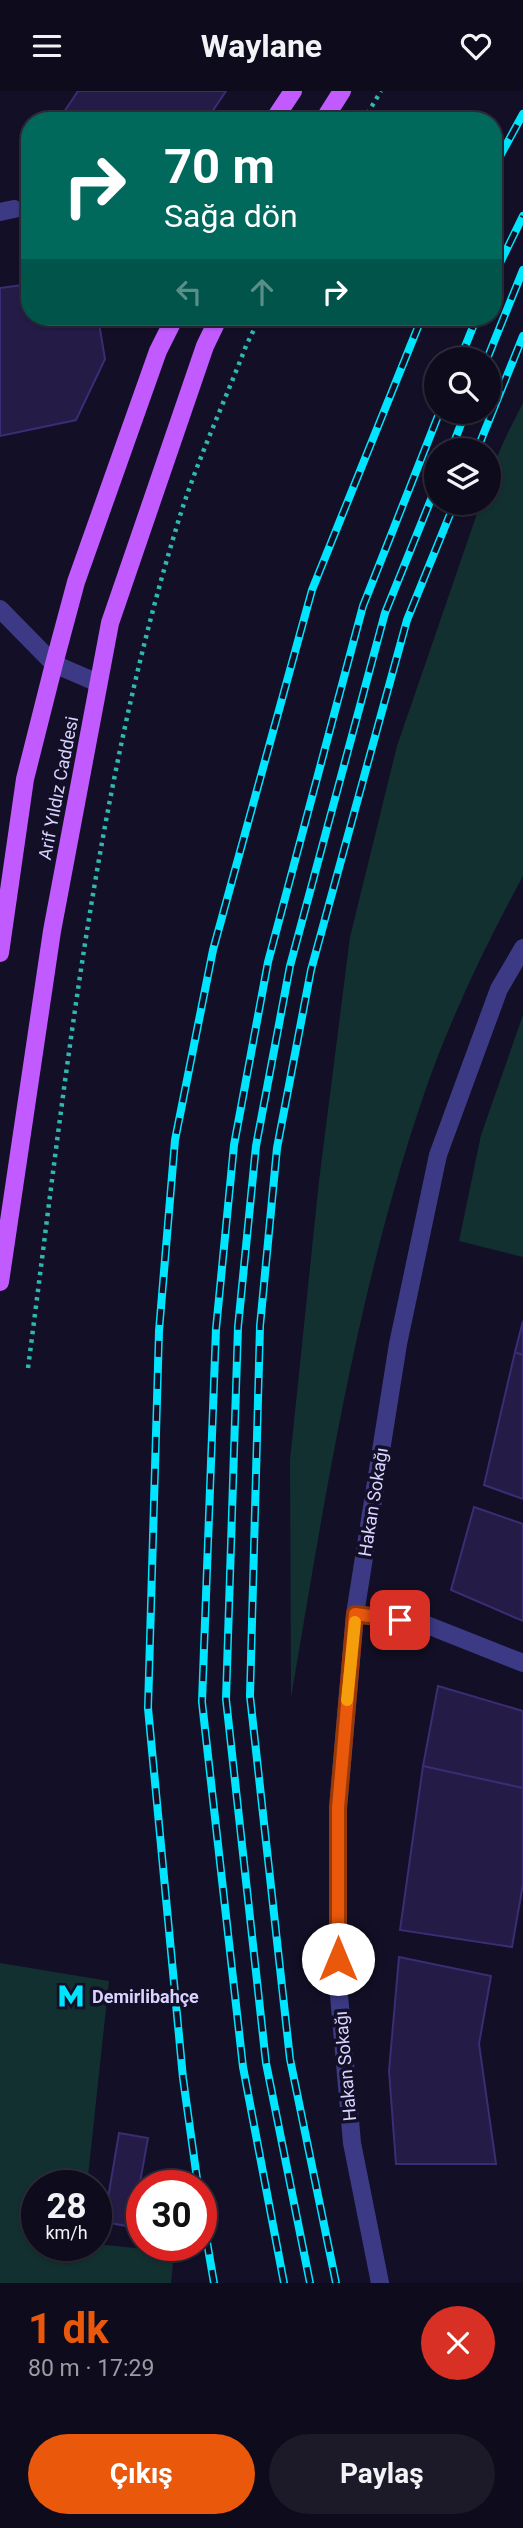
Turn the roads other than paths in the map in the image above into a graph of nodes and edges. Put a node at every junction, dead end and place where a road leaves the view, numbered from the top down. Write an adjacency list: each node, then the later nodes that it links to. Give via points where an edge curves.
1 (293, 91): 3 (main road)
2 (342, 91): 4 (main road)
3 (279, 112)
4 (329, 112)
5 (170, 326): 8 (main road, Arif Yıldız Caddesi, via 76,582)
6 (215, 326): 9 (main road, Arif Yıldız Caddesi, via 110,623)
7 (0, 609): 8 (street)
8 (54, 664): 9 (street); 11 (main road, Arif Yıldız Caddesi, via 24,779)
9 (99, 683): 12 (main road, Arif Yıldız Caddesi, via 52,931)
10 (523, 948): 13 (street, Hakan Sokağı, via 499,989 438,1155 398,1344)
11 (0, 953)
12 (0, 1282)
13 (355, 1614): 14 (street, via 422,1623); 15 (street, Hakan Sokağı, via 338,1808 338,1984 352,2143)
14 (523, 1663)
15 (380, 2283)

